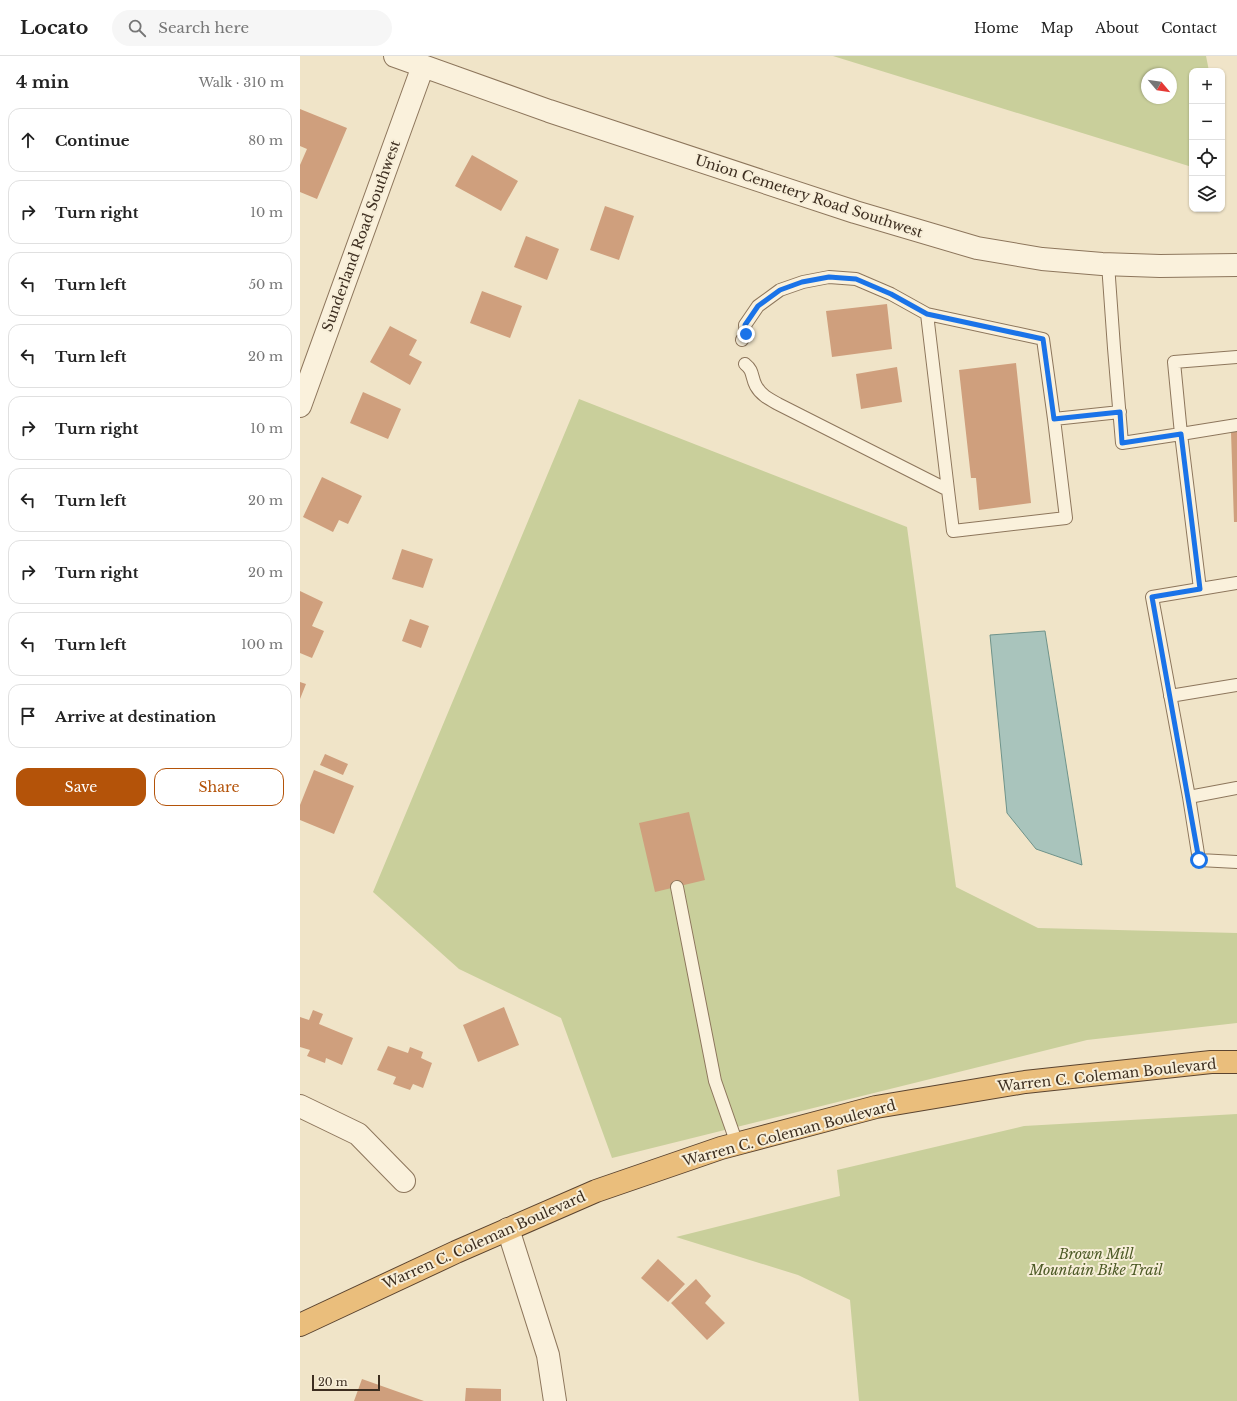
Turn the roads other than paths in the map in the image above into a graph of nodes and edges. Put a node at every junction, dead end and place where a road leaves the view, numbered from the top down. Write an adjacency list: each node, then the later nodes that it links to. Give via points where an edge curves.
1 (395, 56): 2 (street, Union Cemetery Road Southwest)
2 (423, 66): 3 (street, Union Cemetery Road Southwest, via 549,112 855,212 977,248 1042,259); 9 (street, Sunderland Road Southwest)
3 (1108, 264): 4 (street, Union Cemetery Road Southwest); 10 (lane)
4 (1237, 265)
5 (927, 314): 6 (lane, via 891,294 856,279 829,277 802,282 780,290 758,306 745,325); 11 (lane, via 1043,339); 14 (lane)
6 (747, 337)
7 (1237, 357): 13 (lane, via 1174,362)
8 (750, 364): 14 (lane, via 755,385 763,395)
9 (300, 406)
10 (1120, 412): 11 (lane); 13 (lane, via 1122,443)
11 (1054, 419): 14 (lane, via 1066,518 953,531)
12 (1237, 425): 13 (lane)
13 (1181, 434): 16 (lane)
14 (948, 490)
15 (1237, 583): 16 (lane)
16 (1200, 589): 18 (lane, via 1152,597)
17 (1237, 685): 18 (lane)
18 (1170, 696): 20 (lane)
19 (1237, 788): 20 (lane)
20 (1189, 796): 21 (lane, via 1199,860)
21 (1237, 862)
22 (677, 887): 25 (lane, via 715,1081)
23 (1237, 1062): 25 (highway, Warren C. Coleman Boulevard, via 1211,1062 1025,1082 876,1107)
24 (300, 1106): 26 (street, via 358,1134)
25 (737, 1144): 27 (highway, Warren C. Coleman Boulevard, via 608,1186)
26 (404, 1181)
27 (508, 1228): 28 (highway, Warren C. Coleman Boulevard); 29 (street, via 548,1354)
28 (300, 1325)
29 (555, 1401)

